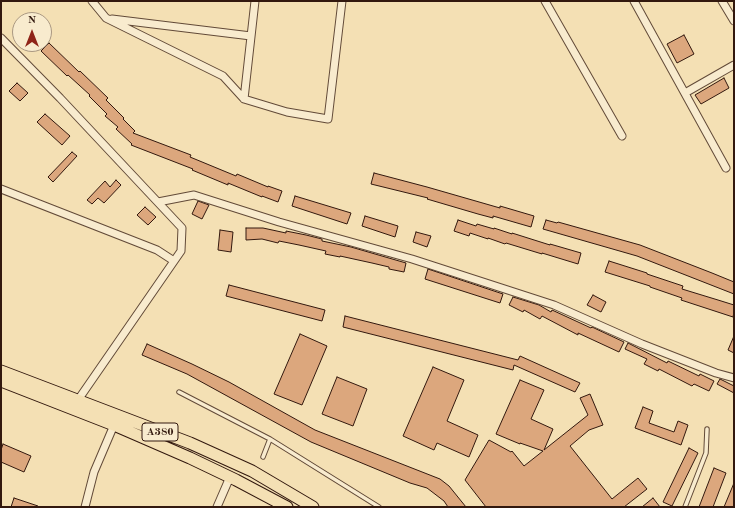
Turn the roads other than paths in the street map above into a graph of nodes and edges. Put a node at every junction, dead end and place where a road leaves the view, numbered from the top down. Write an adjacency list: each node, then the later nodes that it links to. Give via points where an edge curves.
1 (92, 1): 7 (street)
2 (255, 1): 9 (street)
3 (342, 1): 13 (street, via 328,119 287,112)
4 (545, 1): 14 (street)
5 (634, 1): 12 (street)
6 (722, 1): 8 (street)
7 (106, 18): 9 (street); 13 (street, via 223,76)
8 (734, 21)
9 (251, 36): 13 (street)
10 (1, 38): 17 (street)
11 (734, 65): 12 (street)
12 (685, 93): 15 (street)
13 (244, 99)
14 (622, 136)
15 (726, 168)
16 (1, 189): 18 (street, via 157,250)
17 (158, 202): 18 (street, via 182,228 181,251); 20 (street, via 194,195 412,259 554,305 642,344)
18 (174, 261): 23 (street)
19 (1, 371): 23 (highway, A380)
20 (734, 378)
21 (1, 381): 24 (highway, A380)
22 (178, 392): 26 (lane)
23 (78, 400): 28 (highway, A380, via 190,443)
24 (114, 425): 29 (highway, A380); 30 (street, via 94,472)
25 (708, 429): 35 (lane, via 706,453)
26 (270, 439): 27 (lane); 34 (lane)
27 (262, 458)
28 (243, 467): 29 (highway); 33 (highway, A380)
29 (233, 478): 31 (street); 32 (highway, A380)
30 (85, 507)
31 (217, 507)
32 (287, 507)
33 (313, 507)
34 (379, 507)
35 (685, 507)

